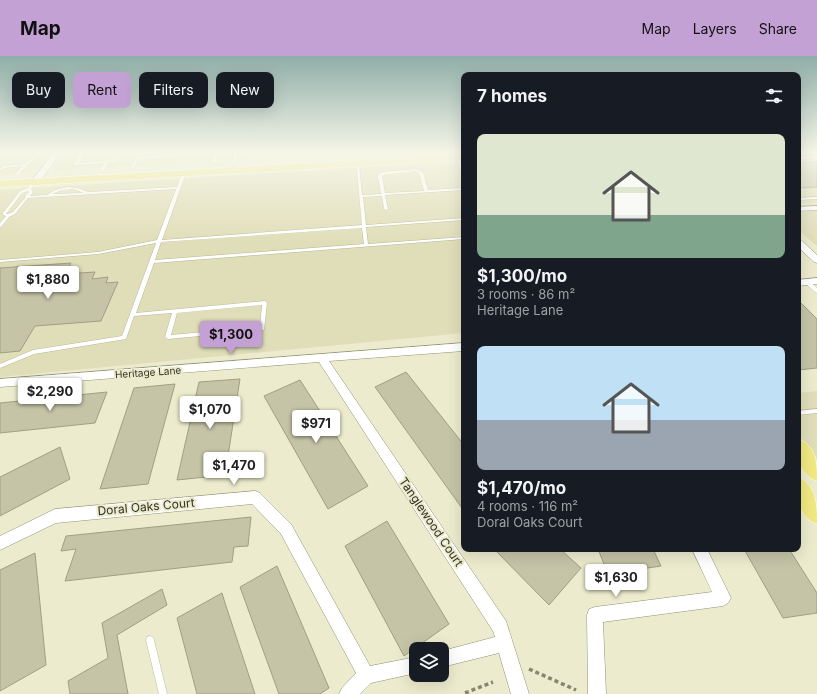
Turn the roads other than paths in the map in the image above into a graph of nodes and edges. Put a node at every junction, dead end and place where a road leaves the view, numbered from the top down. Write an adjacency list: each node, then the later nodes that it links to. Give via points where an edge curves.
1 (35, 181): 14 (lane)
2 (26, 182): 8 (main road)
3 (34, 182): 20 (lane, via 21,192 4,214)
4 (181, 182): 9 (lane)
5 (359, 182): 13 (lane)
6 (381, 182): 12 (lane)
7 (423, 182): 11 (lane)
8 (0, 184)
9 (179, 188): 14 (lane); 25 (lane)
10 (461, 189): 11 (lane)
11 (426, 192): 12 (lane)
12 (383, 194): 13 (lane); 18 (lane)
13 (361, 196): 23 (lane)
14 (26, 197): 20 (lane, via 14,213)
15 (817, 198): 16 (lane)
16 (801, 200)
17 (817, 208): 19 (street)
18 (386, 209)
19 (801, 209)
20 (8, 216): 22 (lane)
21 (461, 219): 23 (lane)
22 (0, 224)
23 (364, 226): 25 (lane); 26 (lane)
24 (461, 238): 26 (lane)
25 (159, 241): 28 (lane, via 98,253); 30 (lane)
26 (366, 246): 30 (lane)
27 (802, 249): 29 (street)
28 (0, 260)
29 (817, 260)
30 (152, 262): 34 (lane)
31 (808, 282): 32 (lane)
32 (817, 291)
33 (175, 311): 33 (lane, via 235,306 265,303 262,329 168,337); 34 (lane)
34 (132, 315): 37 (lane, via 124,338 33,352)
35 (461, 347): 36 (street, Heritage Lane)
36 (322, 359): 38 (street, Heritage Lane); 48 (street, Tanglewood Court, via 500,627)
37 (0, 366)
38 (0, 383)
39 (817, 411): 40 (lane)
40 (801, 413)
41 (801, 451): 42 (main road)
42 (817, 472)
43 (801, 491): 44 (main road)
44 (817, 514)
45 (0, 542): 51 (street, Doral Oaks Court, via 55,516 255,497 286,529)
46 (700, 552): 55 (street, via 723,598 595,615)
47 (150, 640): 52 (lane)
48 (505, 643): 49 (street); 54 (street, Tanglewood Court)
49 (449, 657)
50 (409, 666): 51 (street)
51 (366, 675): 53 (street)
52 (163, 694)
53 (348, 694)
54 (520, 694)
55 (597, 694)

